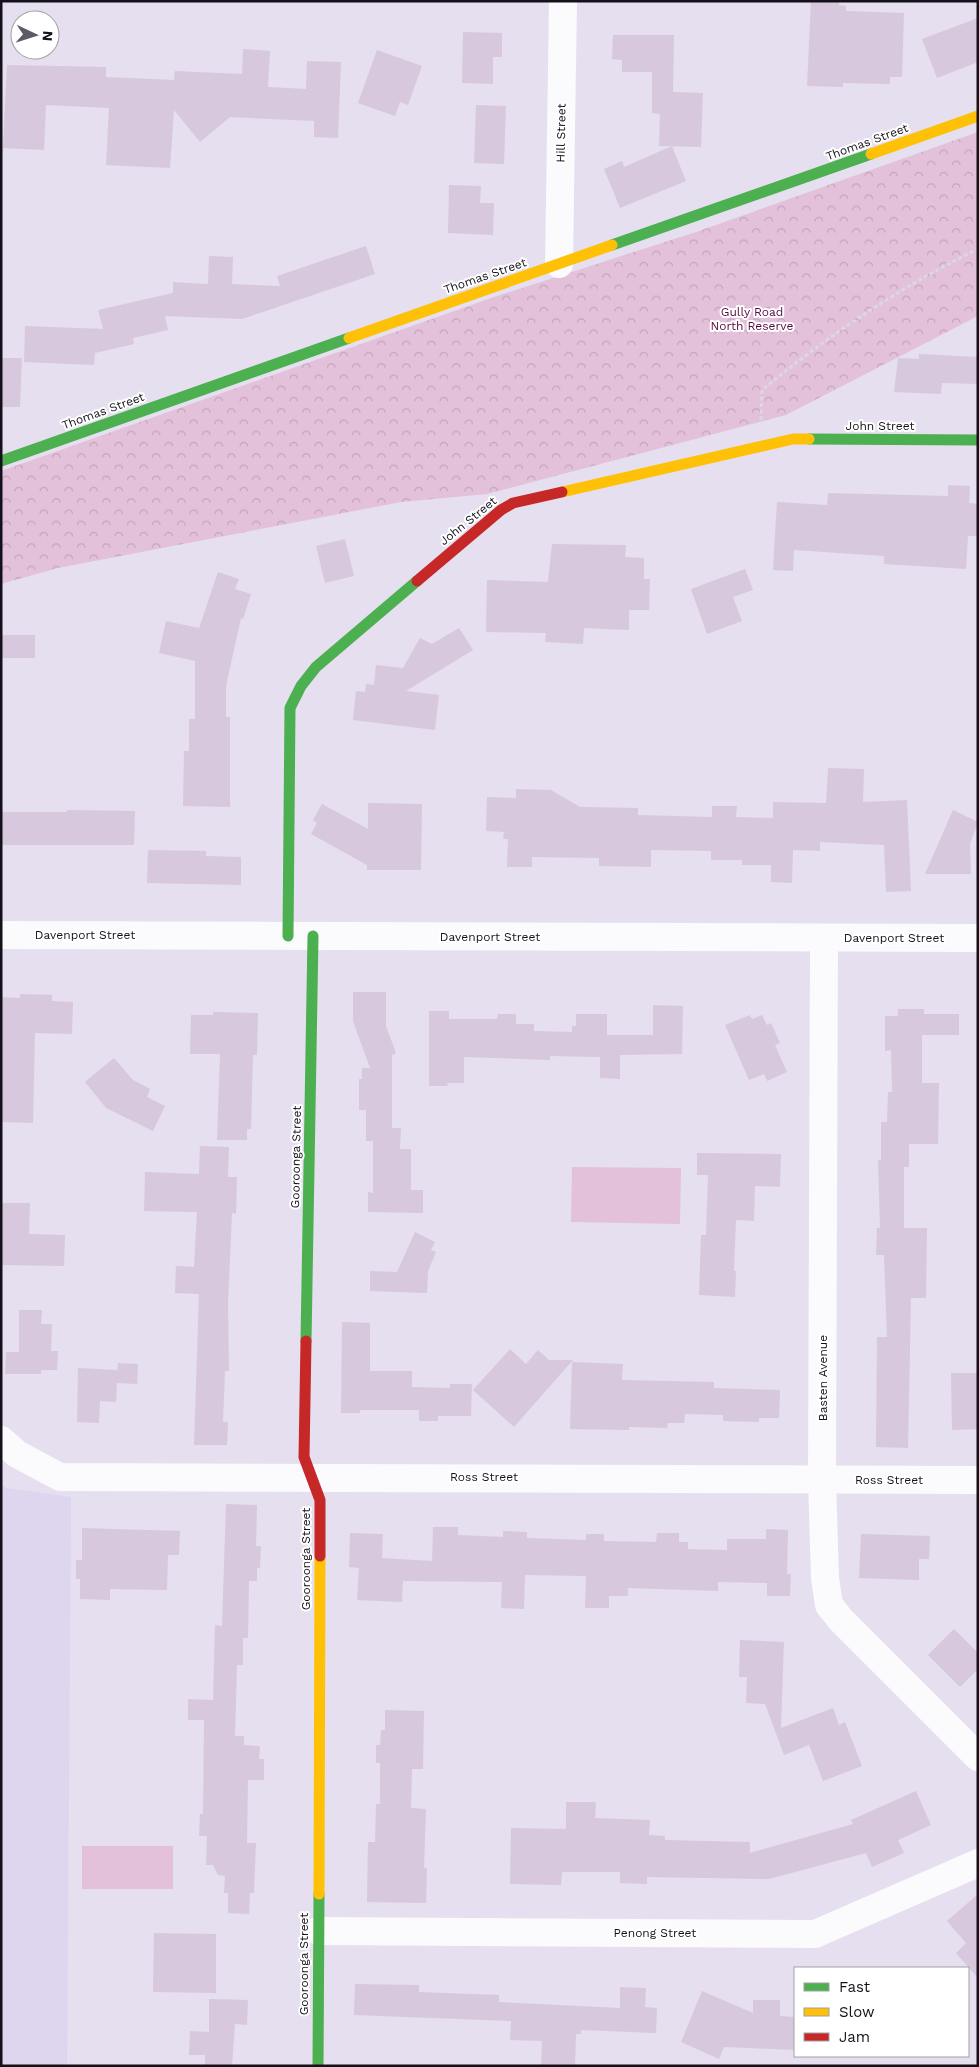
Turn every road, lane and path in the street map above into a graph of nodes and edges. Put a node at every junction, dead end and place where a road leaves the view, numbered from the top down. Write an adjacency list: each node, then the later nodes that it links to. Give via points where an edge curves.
1 (542, 1): 2 (street)
2 (563, 2): 5 (street, Hill Street)
3 (978, 116): 5 (street, Thomas Street)
4 (978, 248): 7 (path, via 871,309 803,356 762,390 761,424)
5 (559, 264): 8 (street, Thomas Street)
6 (978, 440): 7 (street, John Street, via 793,439)
7 (766, 445): 10 (street, John Street, via 513,504 488,519 305,678 290,708)
8 (1, 461)
9 (1, 935): 10 (street, Davenport Street)
10 (301, 936): 11 (street, Davenport Street); 14 (street, Gooroonga Street, via 304,1457)
11 (824, 938): 12 (street, Davenport Street); 15 (street, Basten Avenue)
12 (978, 938)
13 (1, 1440): 14 (street, Ross Street, via 17,1454 60,1477)
14 (311, 1476): 15 (street, Ross Street); 19 (street, Gooroonga Street, via 320,1500)
15 (822, 1480): 16 (street, Ross Street); 17 (street, Basten Avenue, via 829,1605)
16 (978, 1480)
17 (978, 1757)
18 (978, 1863): 19 (street, Penong Street, via 815,1934)
19 (318, 1931): 20 (street, Gooroonga Street)
20 (318, 2066)

